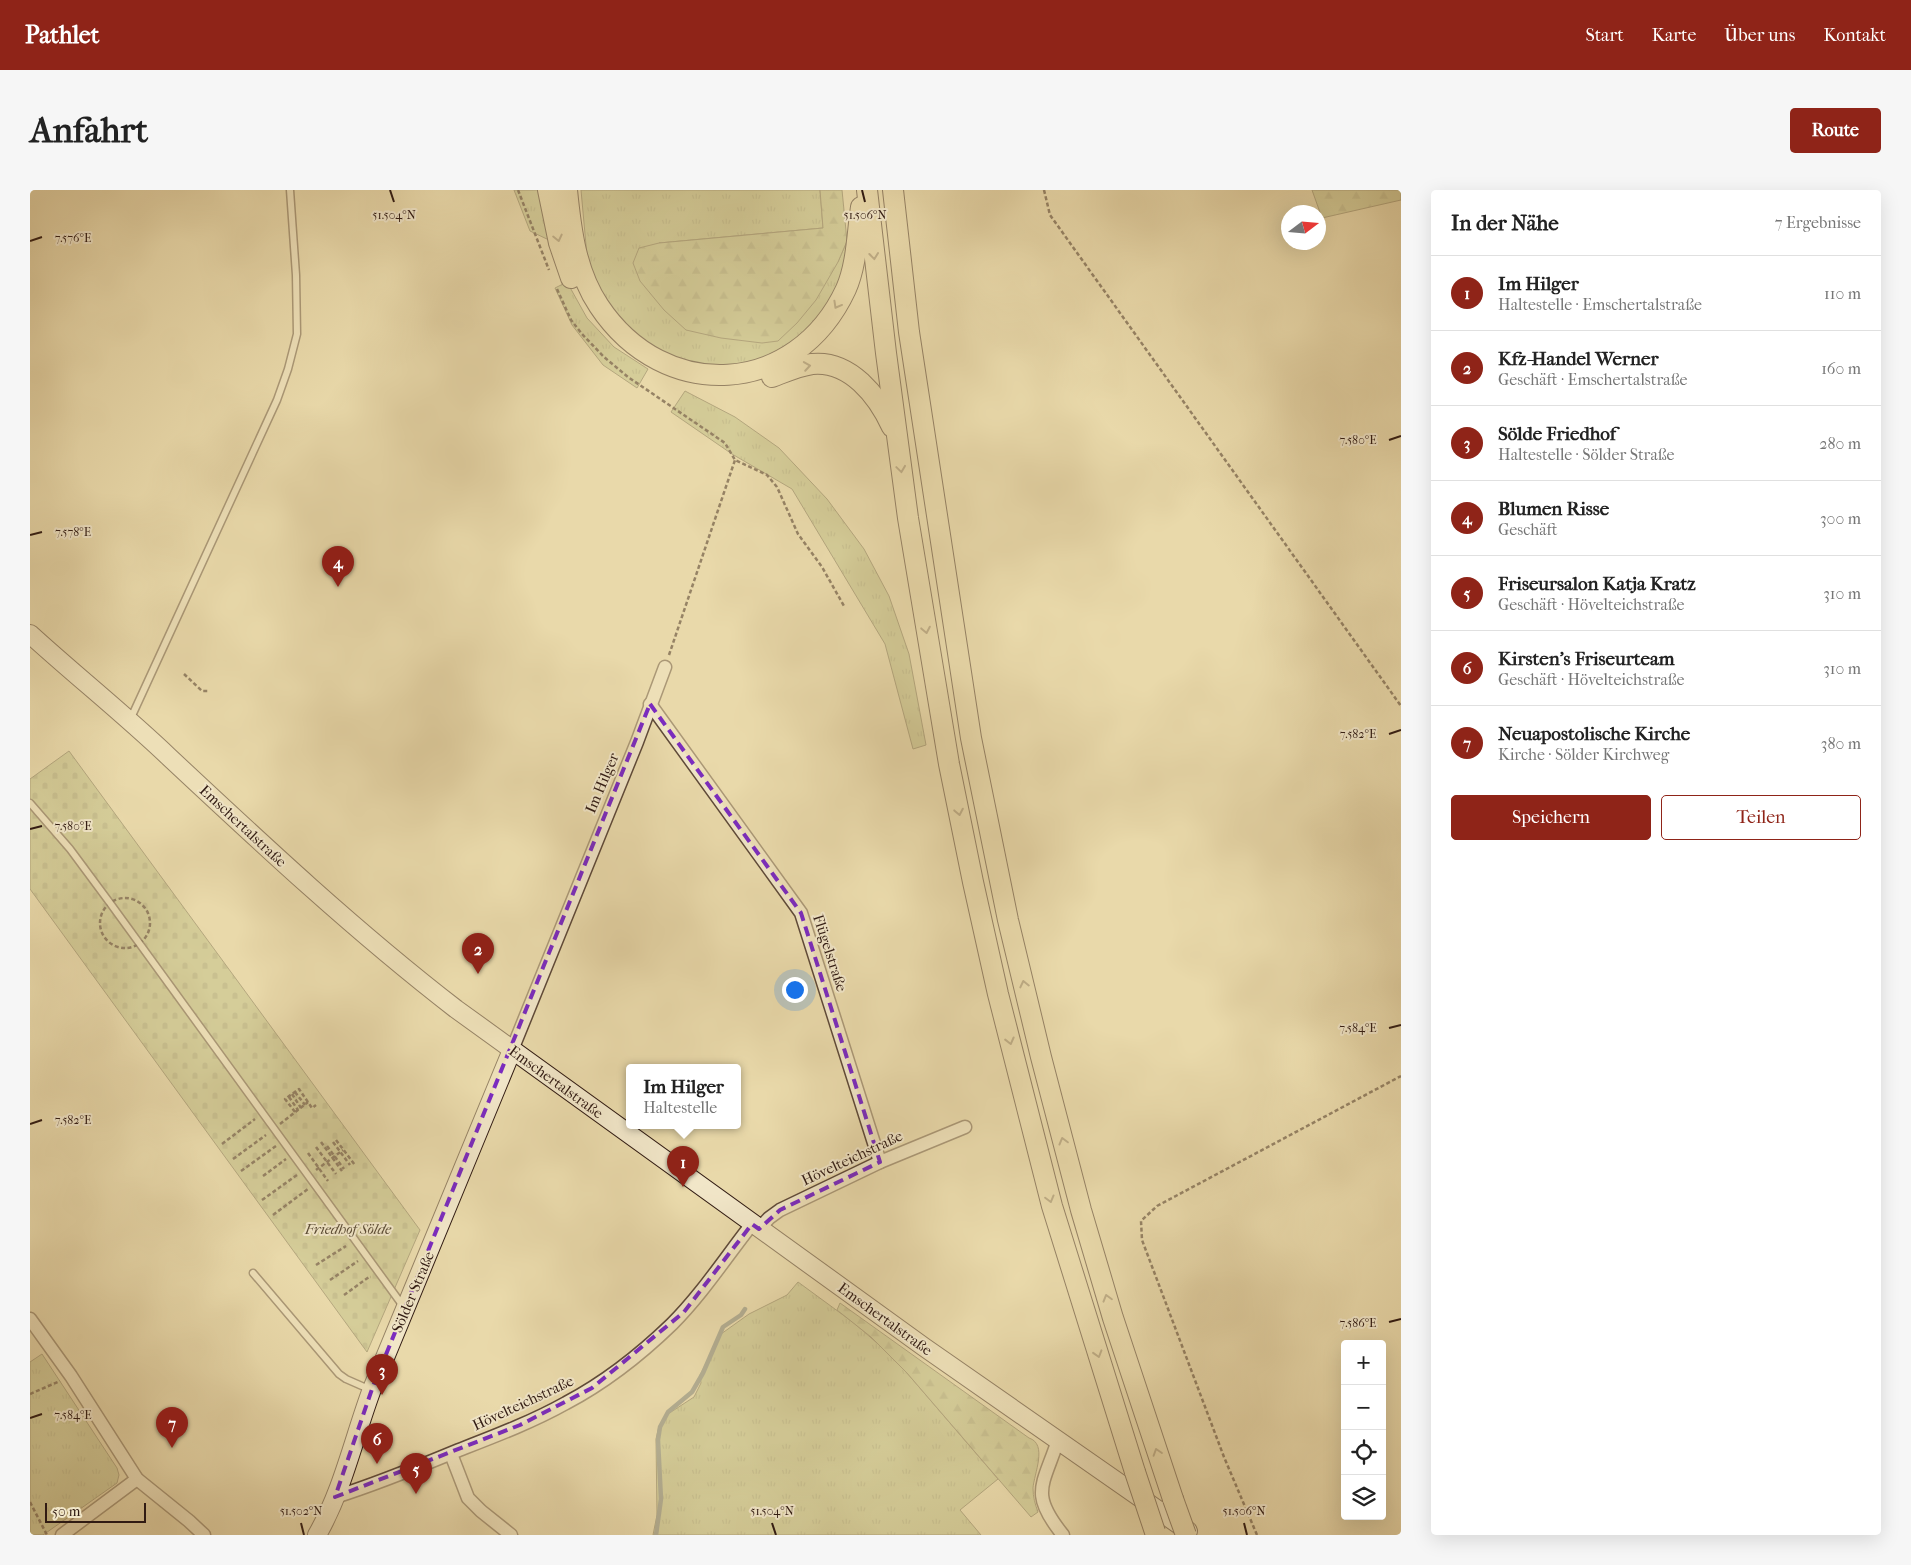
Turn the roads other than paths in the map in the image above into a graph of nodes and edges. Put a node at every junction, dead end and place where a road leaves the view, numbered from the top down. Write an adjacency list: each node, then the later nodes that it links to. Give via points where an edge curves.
1 (290, 190): 11 (lane, via 297,334 288,369 277,400)
2 (548, 190): 7 (highway, one-way to 7, via 559,243 577,292 598,325 622,348 676,379 705,388 736,387 813,364 833,365 854,375 873,395)
3 (568, 190): 4 (highway, one-way to 3, via 855,256 847,286 821,330 772,365 744,373 716,375 689,372 659,360 612,324 583,273 572,231)
4 (863, 190)
5 (867, 190): 7 (highway, one-way to 7)
6 (893, 190): 31 (highway, one-way to 6, bridge, via 1113,1318 1081,1210 1008,920 971,738 909,332)
7 (897, 439): 25 (highway, one-way to 25, bridge, via 949,764 998,994 1052,1206)
8 (30, 634): 11 (main road, Emschertalstraße)
9 (665, 667): 10 (street, Im Hilger)
10 (650, 704): 13 (street, Im Hilger); 15 (street, Flügelstraße, via 801,914)
11 (129, 721): 13 (main road, Emschertalstraße, via 404,968)
12 (30, 803): 18 (lane, via 76,857)
13 (512, 1050): 16 (main road, Emschertalstraße); 18 (main road, Sölder Straße)
14 (965, 1127): 15 (street, Hövelteichstraße)
15 (880, 1162): 16 (street, Hövelteichstraße, via 780,1210)
16 (756, 1226): 21 (main road, Emschertalstraße); 22 (street, Hövelteichstraße, via 684,1312 624,1365 592,1388 545,1414)
17 (253, 1273): 20 (lane, via 339,1374)
18 (405, 1308): 20 (main road, Sölder Straße)
19 (30, 1319): 23 (street)
20 (372, 1390): 24 (main road, Sölder Straße)
21 (1058, 1440): 30 (street, via 1041,1491 1045,1510); 32 (main road, Emschertalstraße)
22 (450, 1454): 24 (street, Hövelteichstraße); 29 (street, via 468,1498)
23 (137, 1479): 26 (street); 27 (street)
24 (335, 1498): 28 (main road, Sölder Straße)
25 (1156, 1533)
26 (62, 1535)
27 (204, 1535)
28 (318, 1535)
29 (511, 1535)
30 (1063, 1535)
31 (1186, 1535)
32 (1194, 1535)

